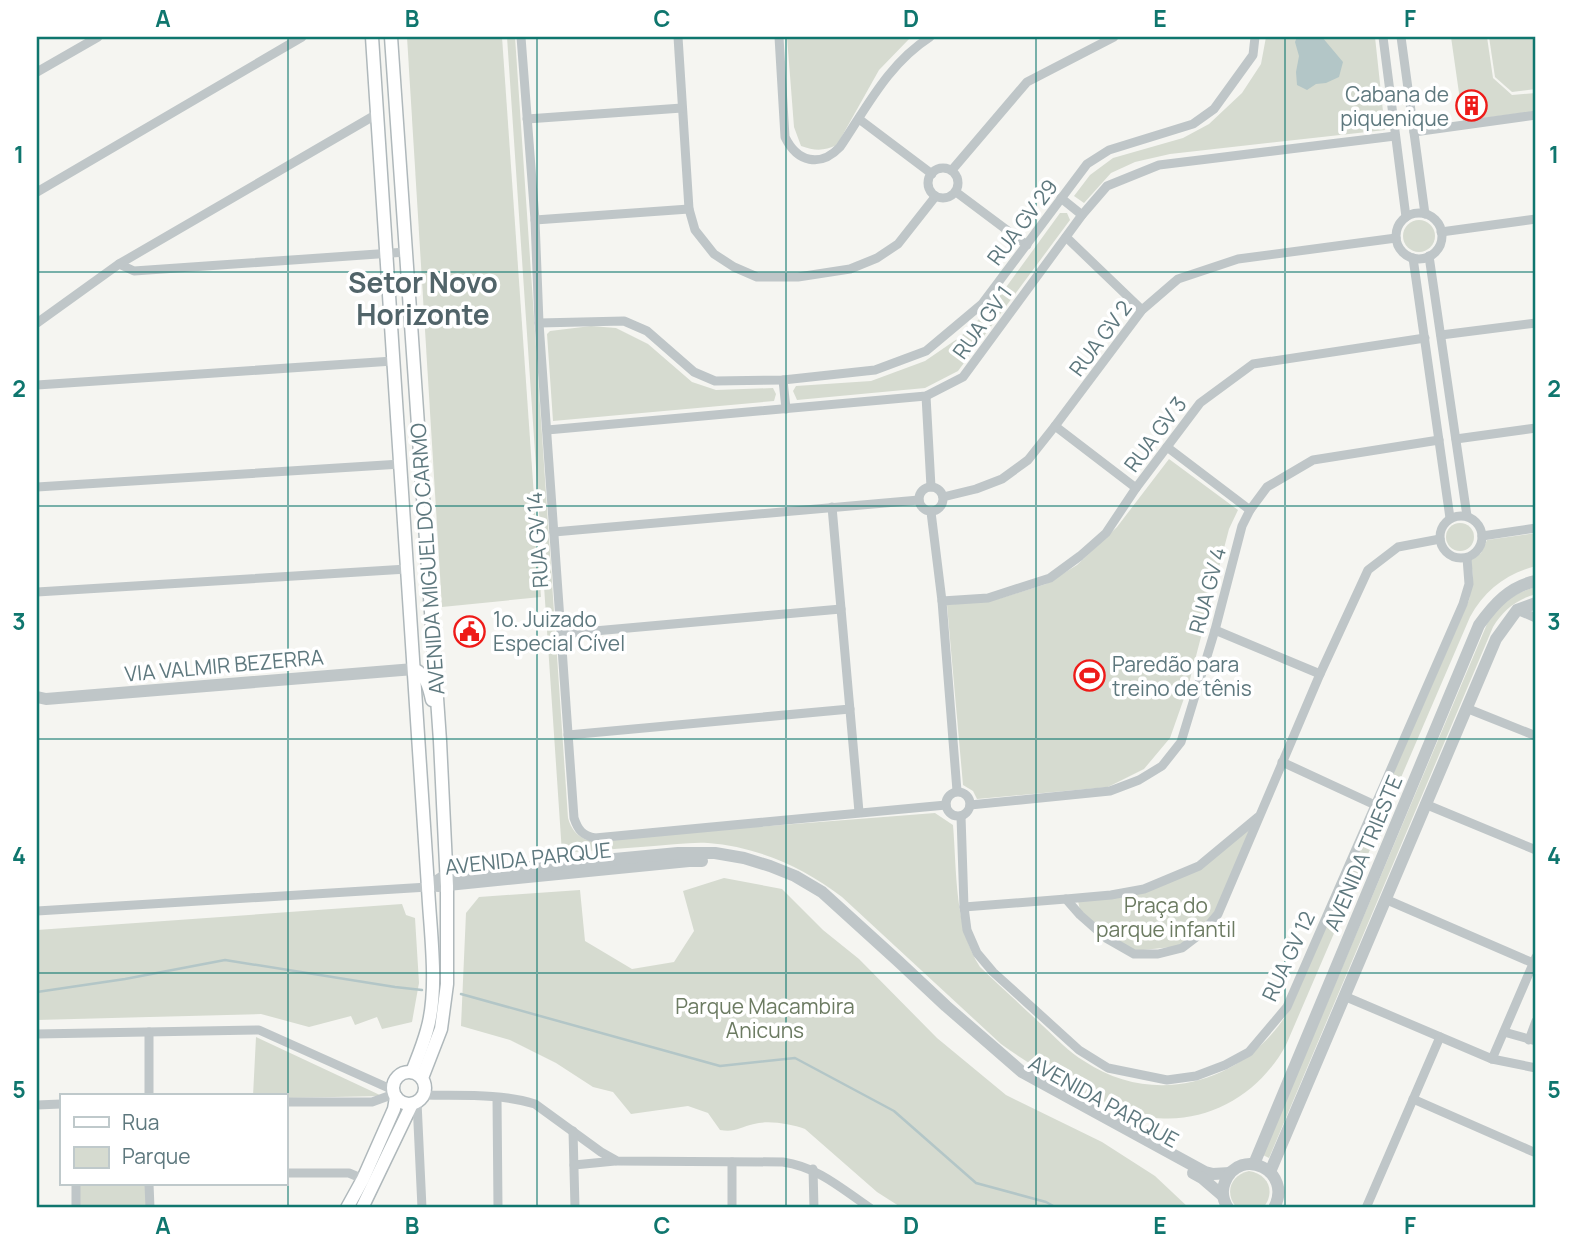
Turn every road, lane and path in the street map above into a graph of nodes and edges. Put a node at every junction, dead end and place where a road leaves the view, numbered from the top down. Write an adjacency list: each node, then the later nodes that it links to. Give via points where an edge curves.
1 (98, 37): 13 (street)
2 (302, 37): 23 (street)
3 (372, 37): 15 (main road, AVENIDA MIGUEL DO CARMO)
4 (391, 37): 37 (main road, AVENIDA MIGUEL DO CARMO)
5 (521, 37): 17 (street)
6 (678, 37): 14 (street)
7 (779, 37): 18 (street, via 785,137 797,155 823,159 833,154)
8 (930, 37): 18 (street, via 891,71)
9 (1114, 37): 21 (street, via 1027,82)
10 (1255, 37): 26 (street, RUA GV 29, via 1253,55 1213,109 1193,124 1110,150 1087,164)
11 (1383, 37): 20 (street)
12 (1401, 37): 19 (street)
13 (37, 72)
14 (682, 108): 17 (street); 27 (street)
15 (377, 114): 38 (main road, AVENIDA MIGUEL DO CARMO); 41 (street)
16 (1536, 115): 19 (street)
17 (527, 119): 32 (street)
18 (859, 119): 22 (street)
19 (1414, 132): 28 (street)
20 (1395, 136): 29 (street, RUA GV 1, via 1159,165 1107,186); 30 (street)
21 (952, 170): 22 (street, via 938,169); 24 (street, via 959,186)
22 (932, 174): 25 (street, via 928,185)
23 (37, 192)
24 (956, 192): 25 (street, via 947,198); 36 (street)
25 (935, 197): 27 (street, via 898,244 877,258 850,269 799,277 757,276 734,267 714,254 695,230)
26 (1061, 198): 29 (street); 36 (street, RUA GV 29)
27 (689, 209): 32 (street)
28 (1425, 214): 30 (street); 33 (street, via 1436,221)
29 (1082, 215): 34 (street, RUA GV 1)
30 (1406, 217): 35 (street)
31 (1536, 219): 33 (street)
32 (535, 220): 44 (street)
33 (1441, 232): 39 (street, via 1440,246)
34 (1066, 237): 42 (street); 53 (street, RUA GV 1, via 963,377)
35 (1396, 238): 40 (street, via 1402,251); 42 (street, RUA GV 2, via 1238,259 1178,279)
36 (1027, 245): 49 (street, RUA GV 29, via 982,304 926,351 875,370)
37 (406, 252): 38 (street); 94 (main road, AVENIDA MIGUEL DO CARMO)
38 (386, 253): 41 (street, via 134,271); 48 (main road, AVENIDA MIGUEL DO CARMO)
39 (1430, 256): 40 (street); 46 (street)
40 (1413, 258): 47 (street)
41 (119, 264): 43 (street)
42 (1142, 310): 55 (street, RUA GV 2)
43 (37, 323)
44 (539, 323): 49 (street, RUA GV 29, via 624,321 647,331 694,372 715,381); 57 (street, RUA GV 14)
45 (1536, 323): 46 (street)
46 (1441, 335): 51 (street)
47 (1424, 338): 52 (street); 60 (street, RUA GV 3, via 1253,364 1200,403)
48 (393, 361): 50 (street); 61 (main road, AVENIDA MIGUEL DO CARMO)
49 (783, 380): 54 (street)
50 (37, 385)
51 (1448, 386): 52 (street); 58 (street)
52 (1432, 389): 59 (street)
53 (926, 396): 54 (street, RUA GV 1); 63 (street)
54 (786, 409): 57 (street, RUA GV 1)
55 (1055, 426): 64 (street); 65 (street, RUA GV 2, via 1028,460 1002,479)
56 (1536, 428): 58 (street)
57 (547, 429): 73 (street, RUA GV 14)
58 (1456, 439): 70 (street)
59 (1439, 440): 68 (street, RUA GV 4, via 1313,460 1267,487); 71 (street)
60 (1167, 447): 64 (street, RUA GV 3); 68 (street)
61 (401, 464): 62 (street); 77 (main road, AVENIDA MIGUEL DO CARMO)
62 (37, 487)
63 (931, 487): 65 (street); 66 (street, via 924,489)
64 (1136, 488): 80 (street, RUA GV 3, via 1106,533 1050,578 988,598)
65 (943, 497): 69 (street, via 940,508)
66 (919, 500): 67 (street); 69 (street, via 924,510)
67 (832, 507): 73 (street); 82 (street)
68 (1250, 510): 85 (street, RUA GV 4)
69 (931, 512): 80 (street)
70 (1467, 516): 71 (street); 74 (street, via 1478,524)
71 (1450, 518): 75 (street)
72 (1536, 528): 74 (street)
73 (554, 532): 86 (street, RUA GV 14)
74 (1482, 536): 76 (street, via 1478,550)
75 (1440, 539): 76 (street, via 1449,555); 88 (street, via 1398,547 1368,570)
76 (1467, 558): 100 (street, RUA GV 12, via 1469,584 1463,604)
77 (407, 569): 79 (street); 87 (main road, AVENIDA MIGUEL DO CARMO)
78 (1536, 581): 134 (street, AVENIDA TRIESTE, via 1511,590 1479,625)
79 (37, 592)
80 (942, 601): 96 (street)
81 (1536, 603): 83 (street)
82 (841, 609): 86 (street); 91 (street)
83 (1517, 610): 84 (street); 90 (street, AVENIDA TRIESTE, via 1496,639)
84 (1536, 618)
85 (1215, 630): 88 (street); 99 (street, RUA GV 4, via 1181,742 1162,766 1110,791)
86 (561, 634): 92 (street, RUA GV 14)
87 (414, 669): 89 (street, VIA VALMIR BEZERRA); 94 (main road, via 427,682); 106 (main road, AVENIDA MIGUEL DO CARMO)
88 (1320, 674): 95 (street)
89 (37, 697)
90 (1466, 708): 93 (street); 98 (street, AVENIDA TRIESTE)
91 (850, 709): 92 (street); 101 (street)
92 (568, 735): 101 (street, RUA GV 14, via 574,818 585,836)
93 (1536, 736)
94 (440, 741): 105 (main road, AVENIDA MIGUEL DO CARMO)
95 (1282, 762): 100 (street); 103 (street)
96 (957, 791): 97 (street); 99 (street, via 967,795)
97 (946, 804): 101 (street); 102 (street, via 951,814)
98 (1425, 804): 104 (street); 107 (street, AVENIDA TRIESTE)
99 (970, 805): 102 (street)
100 (1375, 805): 109 (street, RUA GV 12, via 1287,1007 1249,1052 1196,1076 1167,1080 1108,1068 1079,1050 977,953)
101 (859, 812)
102 (961, 816): 109 (street, RUA GV 12)
103 (1259, 816): 108 (street, via 1199,866 1144,889); 108 (street, via 1218,914 1182,948 1134,954 1106,938)
104 (1536, 850)
105 (447, 880): 106 (street, AVENIDA PARQUE); 121 (main road, AVENIDA MIGUEL DO CARMO, via 447,984 441,1029); 139 (street, AVENIDA PARQUE, via 678,853 715,853 770,866 822,892 1023,1072 1205,1172); 143 (street, AVENIDA PARQUE, via 723,861 791,883 843,921 1022,1080 1202,1178)
106 (428, 887): 110 (street); 121 (main road, AVENIDA MIGUEL DO CARMO, via 432,991)
107 (1385, 899): 111 (street); 112 (street, AVENIDA TRIESTE)
108 (1066, 900): 109 (street)
109 (964, 907)
110 (37, 911)
111 (1535, 960): 114 (street)
112 (1344, 996): 117 (street); 137 (street, AVENIDA TRIESTE)
113 (1536, 1021): 118 (street)
114 (1504, 1031): 118 (street); 119 (street)
115 (149, 1032): 116 (street); 122 (street); 123 (street, via 259,1030)
116 (37, 1034)
117 (1440, 1037): 119 (street); 125 (street)
118 (1533, 1041)
119 (1492, 1059): 120 (street)
120 (1536, 1068)
121 (417, 1075): 123 (main road, via 398,1076); 126 (main road, via 425,1089)
122 (149, 1094)
123 (395, 1094): 126 (main road, via 400,1101); 127 (street, via 372,1102); 140 (main road, via 394,1109)
124 (497, 1098): 126 (street); 130 (street, via 535,1104); 150 (street)
125 (1413, 1099): 131 (street); 155 (street)
126 (418, 1100): 148 (main road); 149 (street)
127 (287, 1102)
128 (37, 1104): 129 (street)
129 (60, 1104)
130 (573, 1131): 132 (street); 135 (street)
131 (1536, 1153)
132 (617, 1161): 133 (street); 135 (street)
133 (732, 1162): 136 (street, via 783,1162); 152 (street)
134 (1254, 1164): 137 (street); 139 (street)
135 (574, 1165): 151 (street)
136 (813, 1170): 153 (street); 154 (street)
137 (1270, 1172): 144 (street, via 1278,1185)
138 (287, 1173): 140 (street, via 349,1173)
139 (1230, 1173): 143 (street, via 1223,1187)
140 (363, 1179): 147 (main road)
141 (76, 1186): 145 (street)
142 (149, 1186): 146 (street)
143 (1225, 1202)
144 (1279, 1206)
145 (76, 1208)
146 (149, 1208)
147 (347, 1208)
148 (362, 1208)
149 (422, 1208)
150 (498, 1208)
151 (575, 1208)
152 (732, 1208)
153 (814, 1208)
154 (870, 1208)
155 (1366, 1208)

